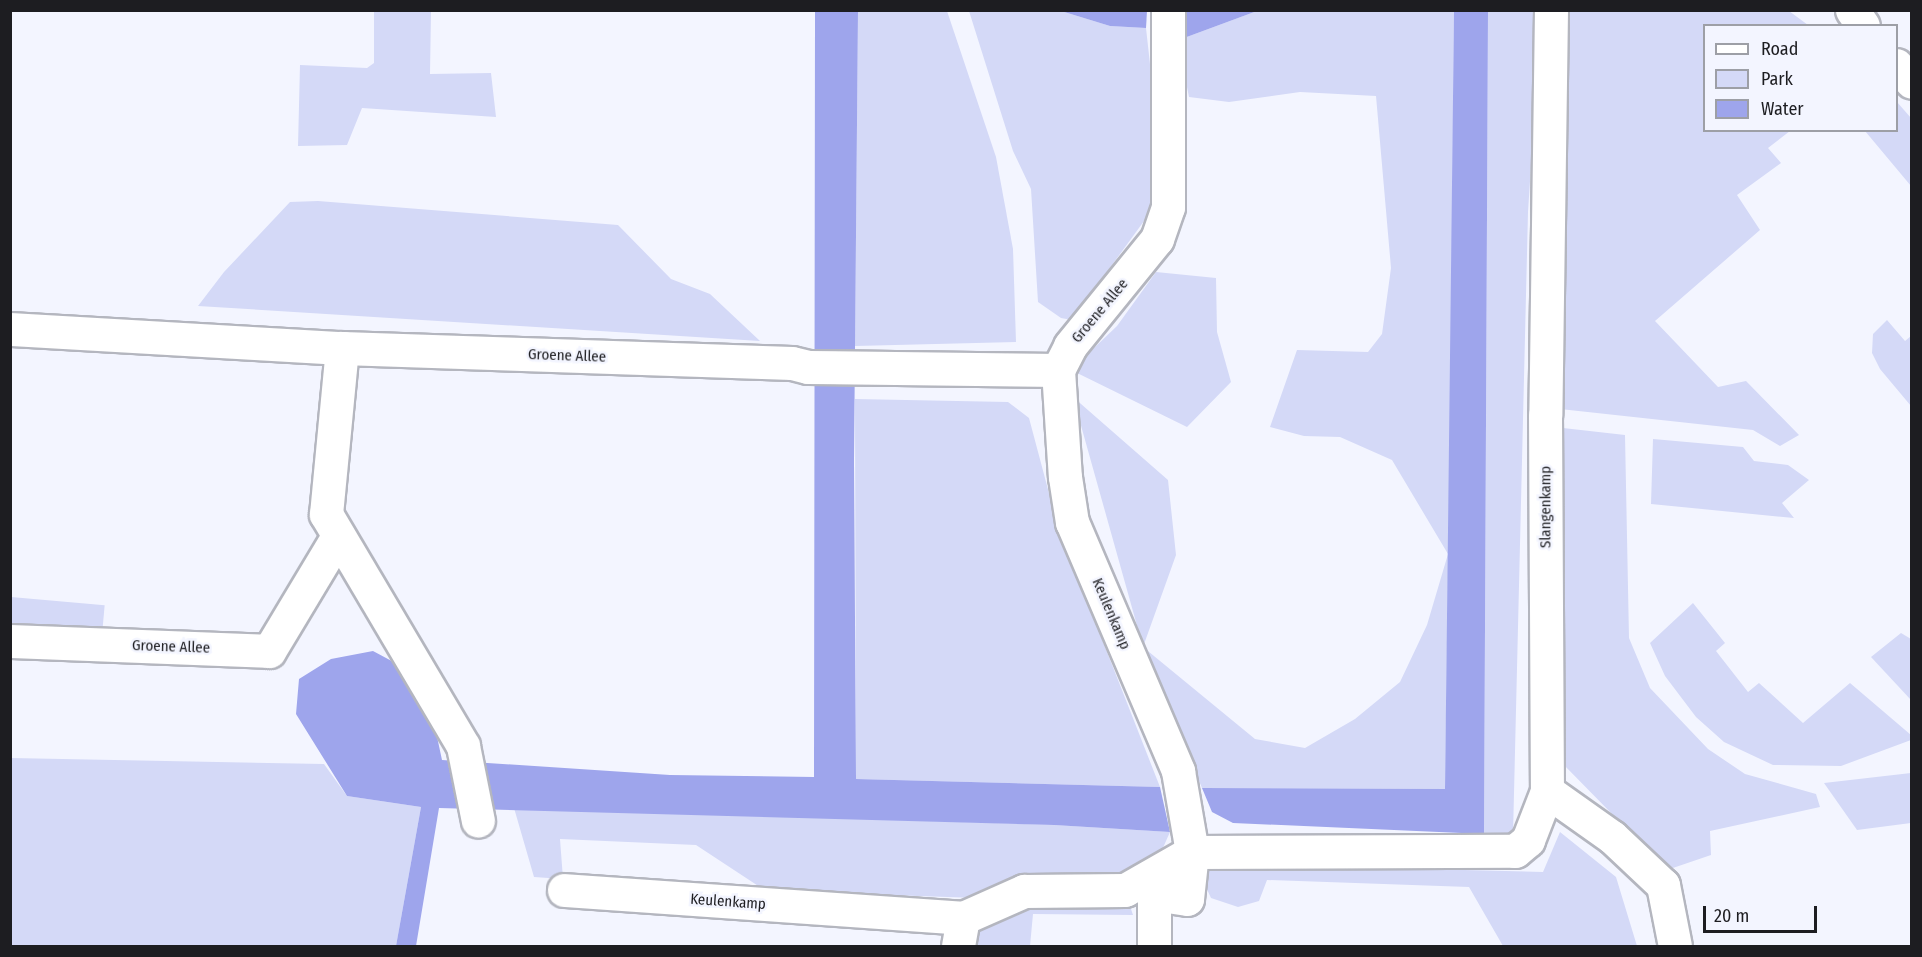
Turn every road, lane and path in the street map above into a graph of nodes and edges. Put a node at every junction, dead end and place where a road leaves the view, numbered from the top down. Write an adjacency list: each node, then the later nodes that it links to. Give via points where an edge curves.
1 (1168, 10): 9 (street, Groene Allee, via 1168,207 1157,239 1070,346)
2 (1551, 10): 12 (street, Slangenkamp, via 1545,415)
3 (1852, 10): 4 (street)
4 (1862, 24)
5 (1898, 67): 6 (street)
6 (1911, 82)
7 (10, 329): 8 (street, Groene Allee)
8 (342, 348): 9 (street, Groene Allee, via 868,369); 10 (street, via 326,514)
9 (1058, 370): 14 (street, Keulenkamp, via 1072,522 1178,771)
10 (338, 536): 11 (street, Groene Allee, via 269,651); 13 (street, via 463,746)
11 (10, 640)
12 (1547, 791): 14 (street, Keulenkamp, via 1528,840 1515,850); 18 (street, via 1612,837 1663,885)
13 (478, 821)
14 (1192, 852): 16 (street, Keulenkamp, via 1125,890 1024,891); 17 (street, Keulenkamp, via 1187,899 1154,894)
15 (564, 890): 16 (street, Keulenkamp)
16 (961, 932)
17 (1154, 946)
18 (1674, 946)

